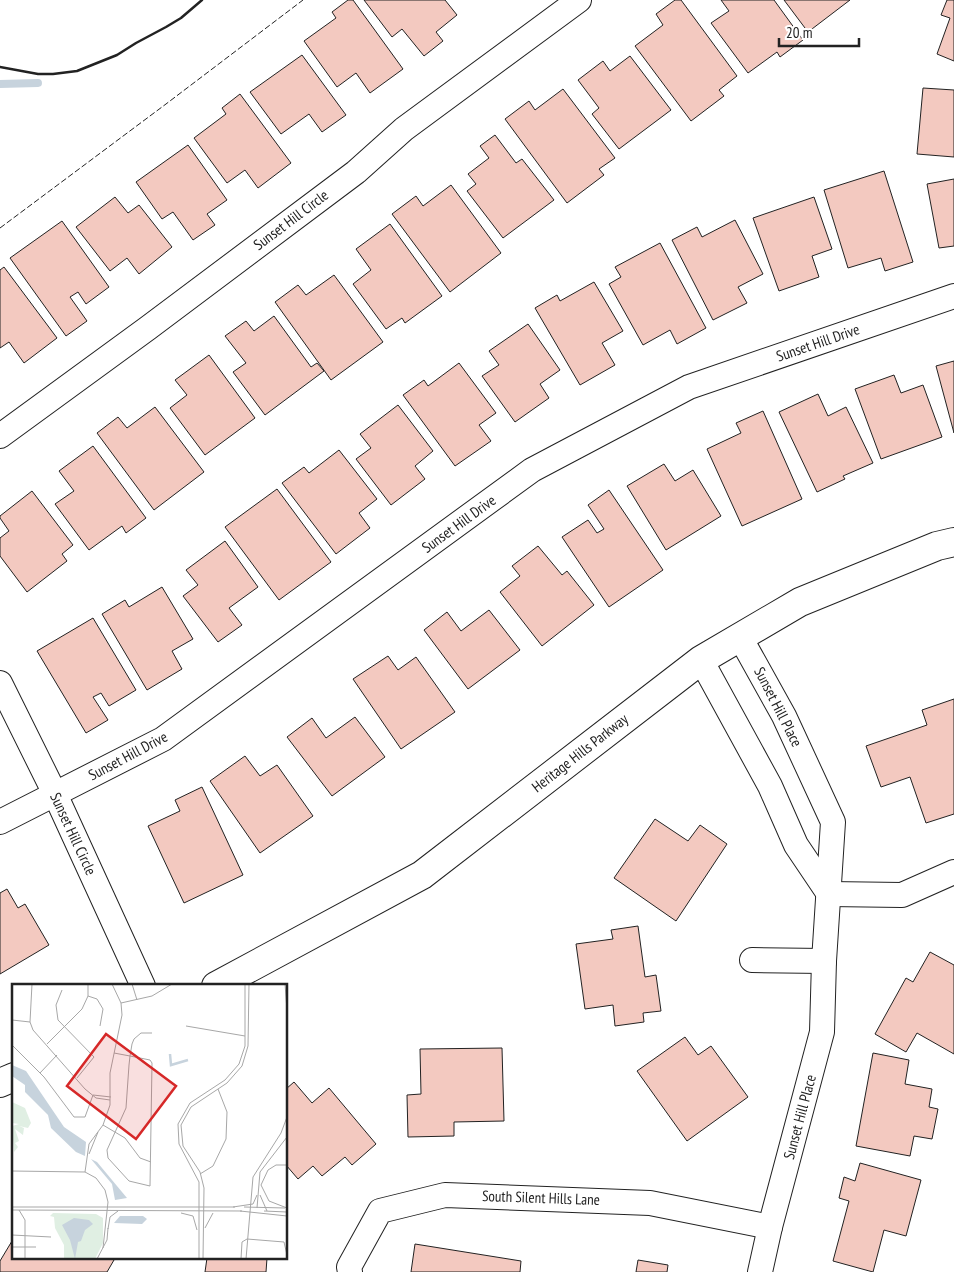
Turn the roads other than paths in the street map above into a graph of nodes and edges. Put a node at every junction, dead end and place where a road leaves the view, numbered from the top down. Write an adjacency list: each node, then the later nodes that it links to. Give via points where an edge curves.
1 (579, 0): 3 (street, Sunset Hill Circle, via 404,129 356,172)
2 (954, 296): 8 (street, Sunset Hill Drive, via 689,387 532,470 163,739)
3 (0, 436)
4 (954, 542): 5 (street, Heritage Hills Parkway, via 800,602)
5 (740, 637): 6 (street, Heritage Hills Parkway); 11 (street, Sunset Hill Place, via 784,716 833,822)
6 (701, 660): 11 (street, via 770,786 796,845); 15 (street, Heritage Hills Parkway, via 422,874)
7 (0, 683): 8 (street, Sunset Hill Circle)
8 (55, 794): 9 (street, Sunset Hill Drive); 14 (street, Sunset Hill Circle)
9 (0, 822)
10 (954, 872): 11 (street, via 902,896)
11 (829, 894): 13 (street, Sunset Hill Place)
12 (752, 960): 13 (street)
13 (824, 961): 18 (street, Sunset Hill Place, via 822,1032)
14 (142, 984)
15 (220, 984)
16 (12, 1078): 17 (street)
17 (0, 1083)
18 (770, 1227): 19 (street, South Silent Hills Lane, via 650,1203 445,1195 380,1211 349,1268); 20 (street, Sunset Hill Place)
19 (350, 1272)
20 (760, 1272)

